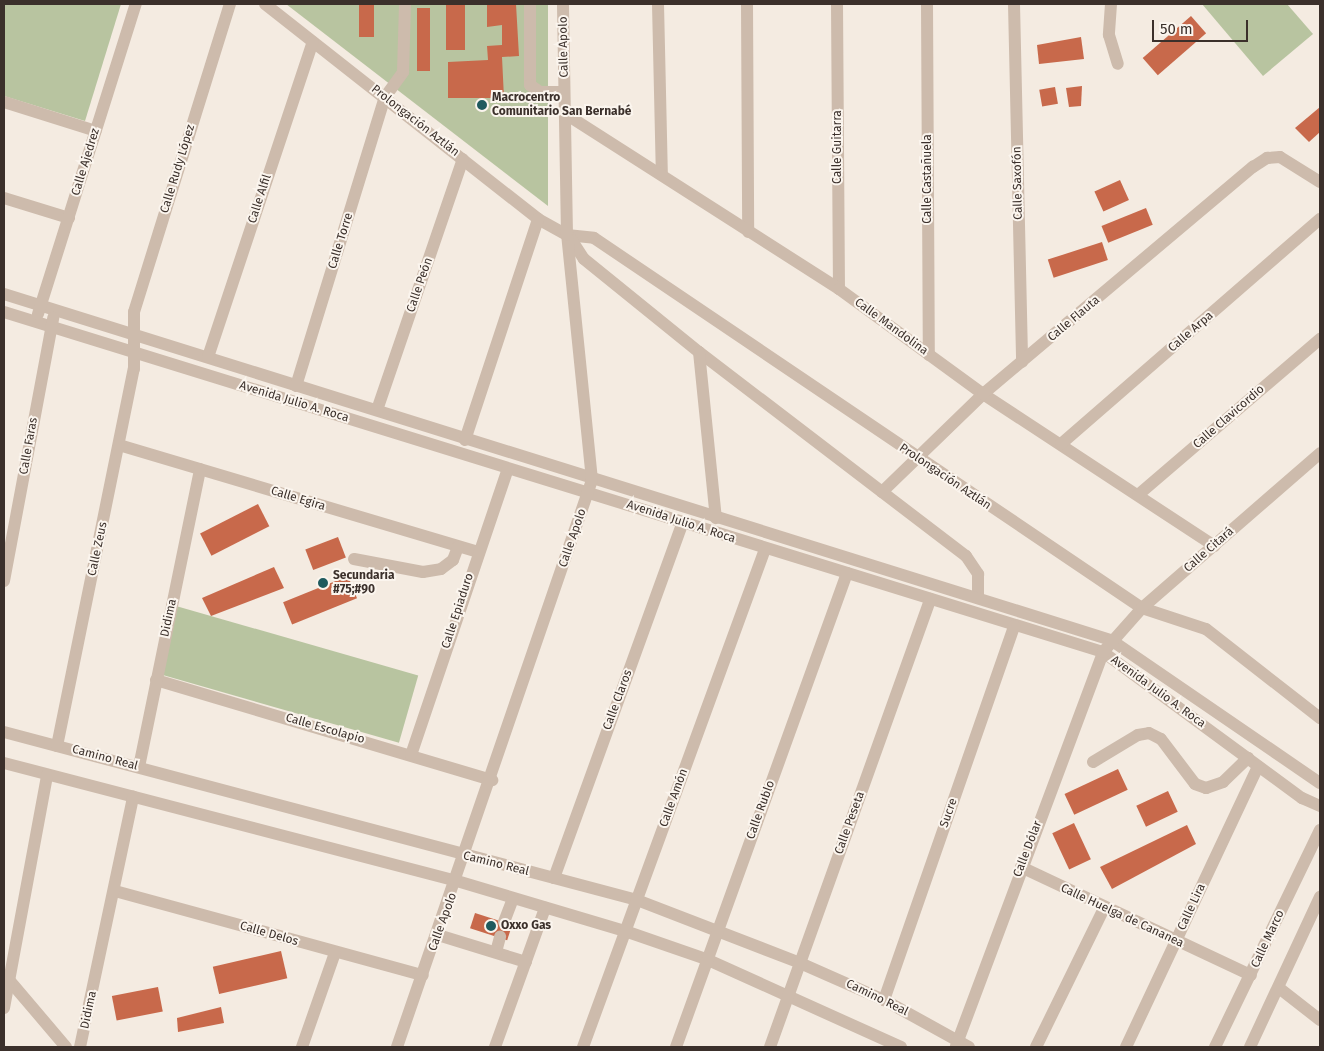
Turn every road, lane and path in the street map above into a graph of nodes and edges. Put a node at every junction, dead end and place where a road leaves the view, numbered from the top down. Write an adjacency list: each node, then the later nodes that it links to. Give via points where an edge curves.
1 (136, 4): 19 (street, Calle Ajedrez)
2 (230, 4): 36 (street, Calle Rudy López, via 146,268)
3 (265, 4): 13 (street, Prolongación Aztlán)
4 (405, 4): 16 (street, Calle Torre, via 403,72)
5 (530, 4): 15 (street, via 530,85 540,92)
6 (563, 4): 15 (street, Calle Apolo)
7 (658, 4): 21 (street)
8 (746, 4): 27 (street)
9 (837, 4): 29 (street, Calle Guitarra)
10 (927, 4): 40 (street, Calle Castañuela)
11 (1014, 4): 42 (street, Calle Saxofón)
12 (1111, 4): 14 (street, via 1109,35)
13 (313, 42): 16 (street, Prolongación Aztlán); 41 (street, Calle Alfil)
14 (1118, 64)
15 (564, 92): 18 (street, Calle Apolo)
16 (385, 97): 20 (street, Prolongación Aztlán); 43 (street, Calle Torre)
17 (4, 103): 19 (street)
18 (564, 113): 21 (street, Calle Mandolina); 28 (street, Calle Apolo)
19 (96, 130): 24 (street, Calle Ajedrez)
20 (463, 159): 25 (street, Prolongación Aztlán); 45 (street, Calle Peón)
21 (662, 175): 27 (street, Calle Mandolina)
22 (1320, 182): 42 (street, Calle Flauta, via 1289,160 1274,156 1253,167)
23 (4, 198): 24 (street)
24 (69, 218): 31 (street, Calle Ajedrez)
25 (538, 219): 28 (street, Prolongación Aztlán); 46 (street)
26 (1320, 219): 47 (street, Calle Arpa)
27 (748, 232): 29 (street, Calle Mandolina)
28 (568, 234): 39 (street, via 584,259); 50 (street, Prolongación Aztlán, via 594,238); 53 (street, Calle Apolo)
29 (839, 290): 40 (street, Calle Mandolina)
30 (4, 294): 31 (street, Avenida Julio A. Roca)
31 (41, 307): 32 (street, Avenida Julio A. Roca); 34 (street, Calle Ajedrez)
32 (54, 311): 35 (street, Calle Faras); 36 (street, Avenida Julio A. Roca)
33 (4, 312): 34 (street, Avenida Julio A. Roca)
34 (36, 321): 35 (street, Avenida Julio A. Roca)
35 (51, 326): 38 (street, Avenida Julio A. Roca); 64 (street, Calle Faras)
36 (133, 335): 38 (street, Calle Rudy López); 41 (street, Avenida Julio A. Roca)
37 (1320, 339): 55 (street, Calle Clavicordio)
38 (133, 352): 48 (street, Calle Zeus, via 134,369); 52 (street, Avenida Julio A. Roca)
39 (699, 352): 54 (street); 56 (street)
40 (929, 355): 44 (street, Calle Mandolina)
41 (208, 357): 43 (street, Avenida Julio A. Roca)
42 (1022, 362): 44 (street, Calle Flauta)
43 (296, 386): 45 (street, Avenida Julio A. Roca)
44 (983, 394): 47 (street, Calle Mandolina); 50 (street, Calle Flauta)
45 (377, 410): 46 (street, Avenida Julio A. Roca)
46 (465, 440): 53 (street, Avenida Julio A. Roca)
47 (1061, 444): 55 (street, Calle Mandolina)
48 (119, 445): 51 (street, Calle Egira); 74 (street, Calle Zeus)
49 (1320, 453): 58 (street, Calle Citará)
50 (916, 457): 54 (street, Calle Flauta); 67 (street, Prolongación Aztlán)
51 (200, 469): 59 (street, Calle Egira); 71 (street, Didima)
52 (508, 469): 53 (street, Avenida Julio A. Roca); 61 (street, Calle Epiaduro)
53 (590, 486): 56 (street, Avenida Julio A. Roca); 57 (street, Avenida Julio A. Roca); 81 (street, Calle Apolo)
54 (882, 492): 65 (street, via 966,556 978,574)
55 (1138, 495): 58 (street, Calle Mandolina)
56 (716, 518): 65 (street, Avenida Julio A. Roca)
57 (683, 522): 60 (street, Avenida Julio A. Roca); 88 (street, Calle Claros)
58 (1214, 546): 67 (street, Calle Citará)
59 (458, 547): 61 (street, Calle Egira); 62 (street, via 453,560 441,569 424,572)
60 (765, 549): 63 (street, Avenida Julio A. Roca); 93 (street, Calle Amón)
61 (477, 552): 75 (street, Calle Epiaduro)
62 (354, 559)
63 (847, 573): 66 (street, Avenida Julio A. Roca); 97 (street, Calle Rublo)
64 (4, 581)
65 (978, 598): 69 (street, Avenida Julio A. Roca)
66 (930, 599): 68 (street, Avenida Julio A. Roca); 106 (street, Calle Peseta)
67 (1142, 608): 69 (street, Calle Citará); 72 (street, Prolongación Aztlán, via 1206,629)
68 (1014, 626): 70 (street, Avenida Julio A. Roca); 112 (street, Sucre)
69 (1111, 640): 70 (street, Calle Citará); 82 (street, Avenida Julio A. Roca)
70 (1103, 652): 77 (street, Avenida Julio A. Roca); 87 (street, Calle Dólar)
71 (156, 680): 75 (street, Calle Escolapio); 79 (street, Didima)
72 (1320, 718)
73 (4, 732): 74 (street, Camino Real)
74 (58, 746): 79 (street, Camino Real)
75 (411, 755): 81 (street, Calle Escolapio)
76 (1093, 762): 77 (street, via 1138,735 1149,733 1161,739 1195,784 1206,788 1223,782)
77 (1253, 762): 84 (street, Avenida Julio A. Roca); 101 (street, Calle Lira)
78 (4, 763): 80 (street)
79 (139, 767): 86 (street, Camino Real)
80 (48, 775): 83 (street); 109 (street)
81 (492, 780): 86 (street, Calle Apolo)
82 (1320, 783)
83 (133, 797): 89 (street); 90 (street, Didima)
84 (1320, 806)
85 (1320, 830): 108 (street, Calle Marco)
86 (464, 856): 88 (street, Camino Real); 89 (street, Calle Apolo)
87 (1021, 867): 95 (street, Calle Huelga de Cananea); 115 (street, Calle Dólar)
88 (554, 878): 93 (street, Camino Real)
89 (457, 881): 92 (street); 99 (street, Calle Apolo)
90 (115, 891): 103 (street, Calle Delos); 117 (street, Didima)
91 (1320, 897): 110 (street)
92 (512, 899): 94 (street); 96 (street)
93 (637, 900): 97 (street, Camino Real); 98 (street, Calle Amón)
94 (545, 908): 98 (street); 105 (street)
95 (1104, 908): 101 (street, Calle Huelga de Cananea); 126 (street)
96 (504, 922)
97 (717, 928): 104 (street, Calle Rublo); 106 (street, Camino Real)
98 (625, 931): 104 (street); 121 (street, Calle Amón)
99 (438, 934): 102 (street); 107 (street, Calle Apolo)
100 (500, 937): 102 (street)
101 (1176, 942): 108 (street, Calle Huelga de Cananea); 127 (street, Calle Lira)
102 (496, 952): 105 (street)
103 (335, 953): 107 (street, Calle Delos); 118 (street)
104 (706, 959): 111 (street); 122 (street, Calle Rublo)
105 (526, 962): 120 (street)
106 (800, 963): 111 (street, Calle Peseta); 112 (street, Camino Real)
107 (423, 975): 119 (street, Calle Apolo)
108 (1251, 975): 128 (street, Calle Marco)
109 (9, 980): 113 (street); 116 (street)
110 (1279, 988): 114 (street); 129 (street)
111 (788, 994): 123 (street, Calle Peseta); 124 (street)
112 (884, 1000): 115 (street, Camino Real)
113 (4, 1008)
114 (1320, 1020)
115 (957, 1043): 125 (street, Camino Real)
116 (66, 1047)
117 (80, 1047)
118 (302, 1047)
119 (397, 1047)
120 (495, 1047)
121 (583, 1047)
122 (676, 1047)
123 (770, 1047)
124 (901, 1047)
125 (969, 1047)
126 (1036, 1047)
127 (1126, 1047)
128 (1215, 1047)
129 (1250, 1047)

